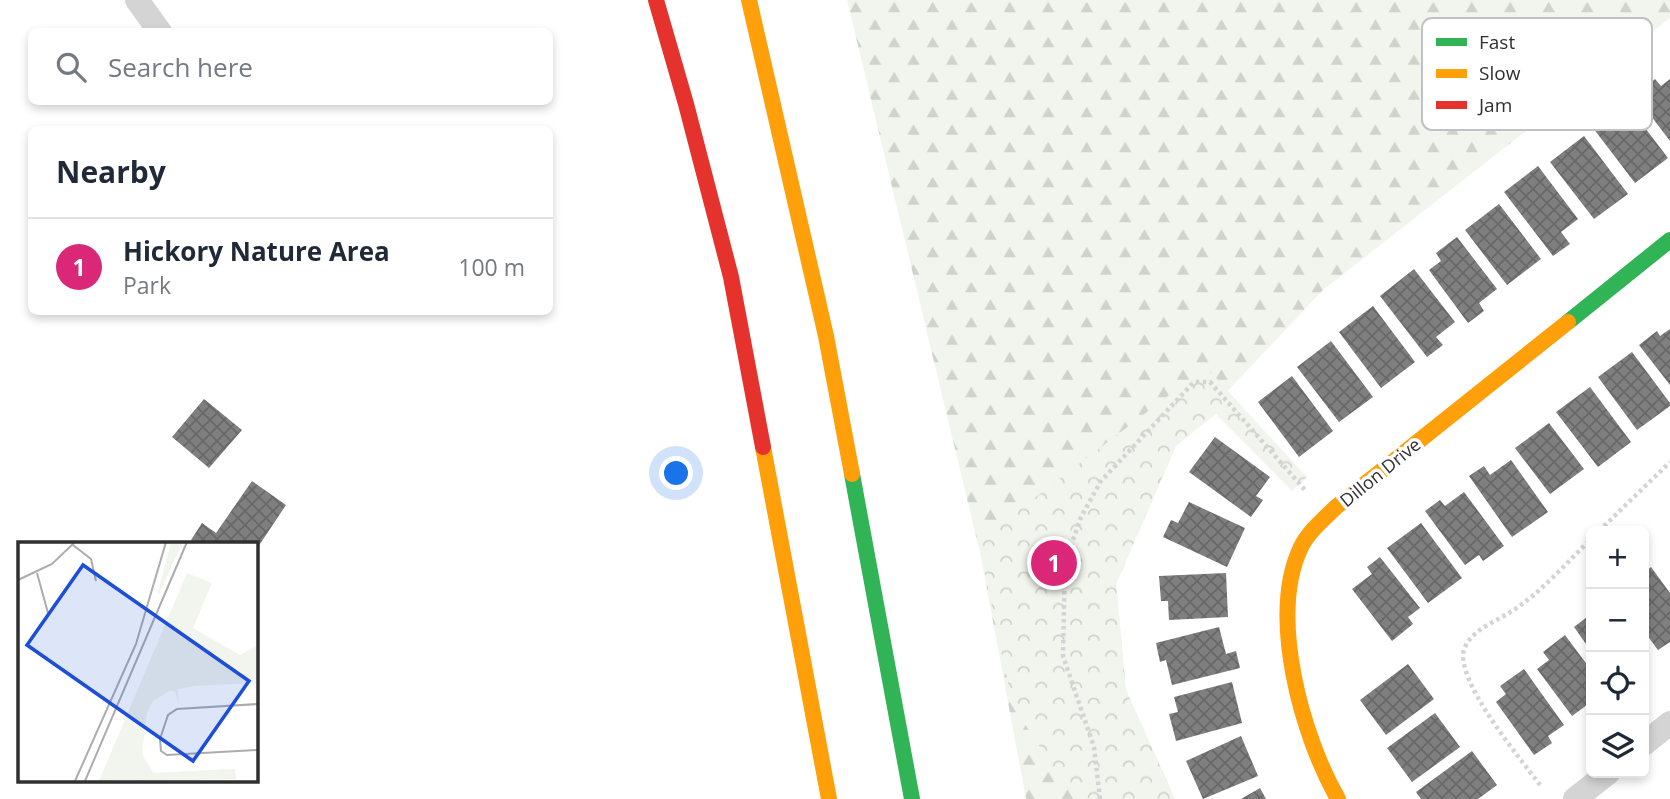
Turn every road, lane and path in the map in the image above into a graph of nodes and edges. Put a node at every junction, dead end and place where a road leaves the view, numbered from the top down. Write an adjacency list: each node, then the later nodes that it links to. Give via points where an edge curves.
1 (137, 0): 4 (street)
2 (656, 0): 14 (main road, via 731,277)
3 (749, 0): 15 (main road, via 825,336)
4 (157, 28)
5 (1670, 240): 17 (main road, Dillon Drive, via 1336,507 1302,547 1290,585 1296,680 1309,739)
6 (1670, 462): 8 (path)
7 (1305, 490): 16 (path, via 1210,382 1194,382 1101,481 1065,563 1063,656 1094,747)
8 (1604, 526)
9 (1586, 543): 13 (path, via 1555,577 1487,624 1464,648 1464,668 1473,693)
10 (1670, 723): 11 (street)
11 (1649, 740)
12 (1602, 778): 18 (street)
13 (1540, 785)
14 (829, 799)
15 (912, 799)
16 (1100, 799)
17 (1338, 799)
18 (1575, 799)

